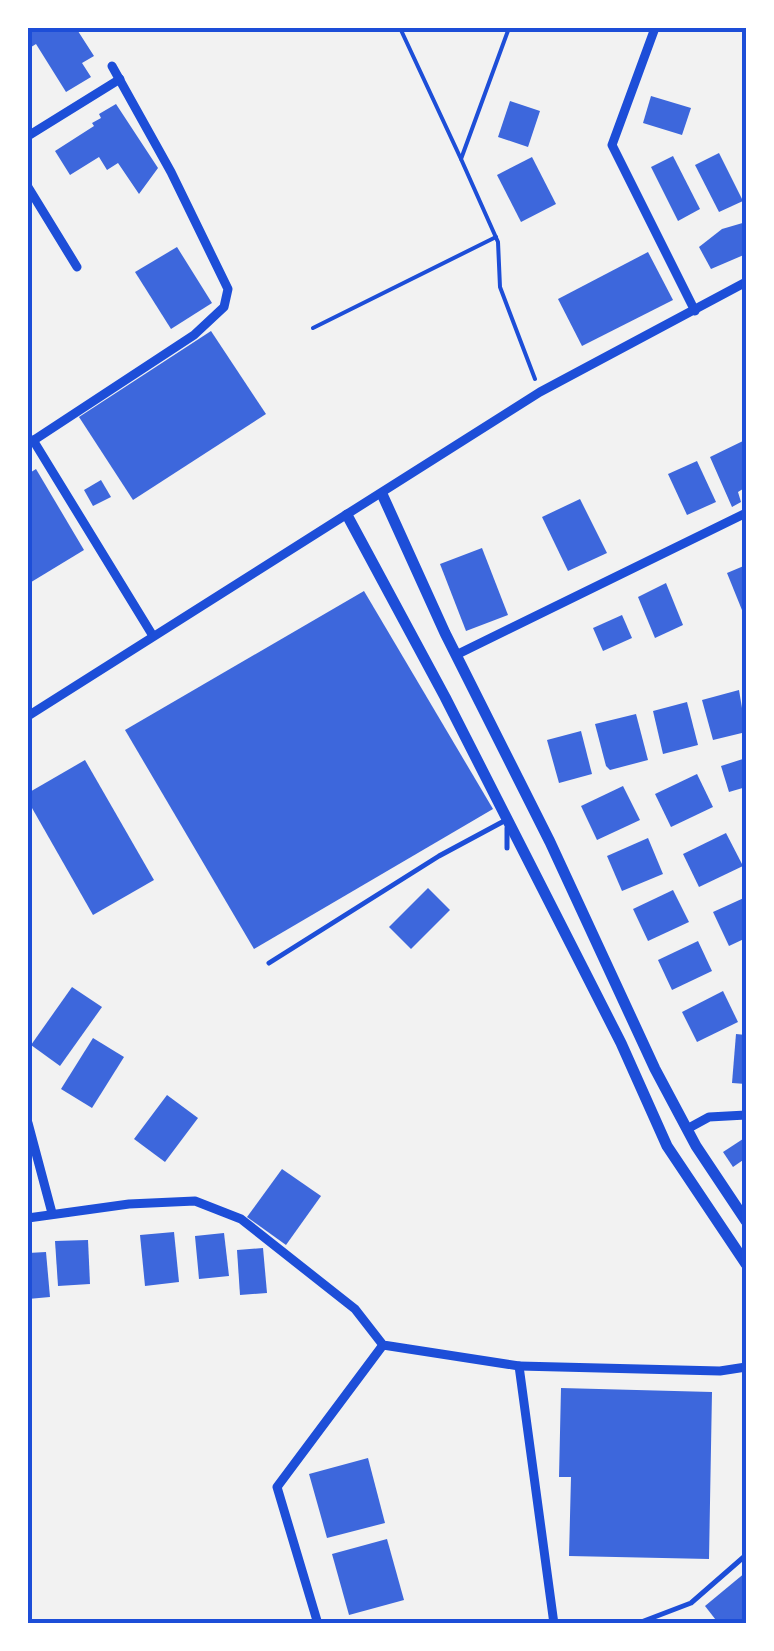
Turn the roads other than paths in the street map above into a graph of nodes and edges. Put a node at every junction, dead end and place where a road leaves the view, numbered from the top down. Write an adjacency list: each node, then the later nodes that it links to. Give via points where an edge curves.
1 (655, 28): 8 (street, via 612,144)
2 (112, 66): 3 (street)
3 (120, 80): 4 (street); 9 (street, via 228,288 224,307 194,335)
4 (28, 136)
5 (28, 187): 6 (street)
6 (76, 267)
7 (746, 282): 8 (street)
8 (695, 311): 10 (street, via 540,392)
9 (30, 442): 13 (street)
10 (382, 494): 12 (street); 14 (street)
11 (746, 513): 14 (street)
12 (346, 515): 13 (street); 16 (street)
13 (153, 636): 15 (street)
14 (456, 655): 21 (street)
15 (28, 716)
16 (507, 819): 17 (lane); 18 (lane); 25 (street, via 667,1146)
17 (506, 848)
18 (269, 963)
19 (746, 1115): 21 (street, via 709,1117)
20 (28, 1123): 22 (street)
21 (687, 1129): 24 (street)
22 (52, 1213): 23 (street); 26 (street, via 195,1201 241,1219 356,1309)
23 (28, 1218)
24 (746, 1221)
25 (746, 1264)
26 (383, 1345): 27 (street); 30 (street, via 277,1487)
27 (519, 1366): 28 (street); 31 (street)
28 (746, 1367)
29 (746, 1555): 32 (lane, via 691,1603)
30 (318, 1624)
31 (554, 1624)
32 (636, 1624)

